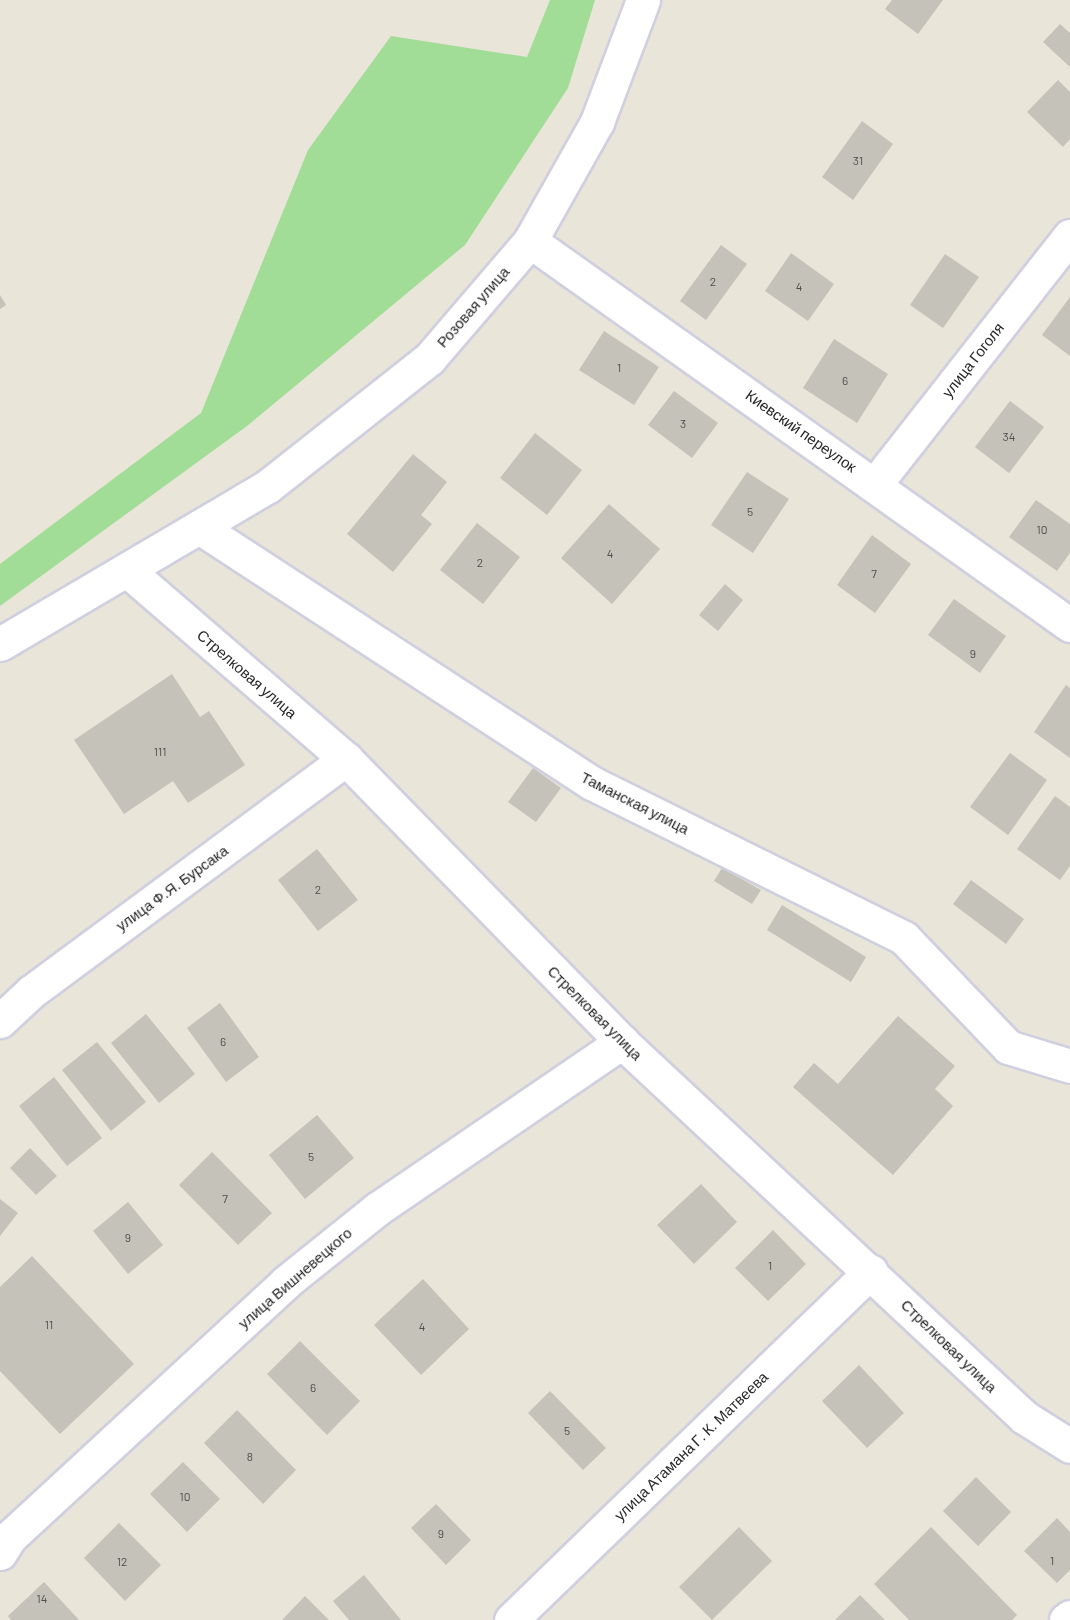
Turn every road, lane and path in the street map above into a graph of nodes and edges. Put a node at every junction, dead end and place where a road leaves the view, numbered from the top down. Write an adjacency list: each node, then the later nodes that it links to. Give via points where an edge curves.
1 (643, 0): 3 (street, Розовая улица, via 597,122)
2 (1069, 239): 4 (street, улица Гоголя)
3 (530, 241): 4 (street, Киевский переулок); 5 (street, Розовая улица, via 429,359 268,486)
4 (876, 483): 7 (street, Киевский переулок)
5 (199, 526): 6 (street, Розовая улица); 12 (street, Таманская улица, via 592,783 904,938 1008,1047)
6 (128, 571): 8 (street, Розовая улица); 9 (street, Стрелковая улица)
7 (1070, 626)
8 (0, 644)
9 (346, 759): 10 (street, улица Ф.Я. Бурсака, via 31,992); 11 (street, Стрелковая улица)
10 (0, 1021)
11 (622, 1042): 13 (street, Стрелковая улица); 15 (street, улица Вишневецкого, via 377,1209 286,1282 10,1537)
12 (1070, 1066)
13 (871, 1271): 14 (street, Стрелковая улица, via 1024,1417); 17 (street, улица Атамана Г. К. Матвеева)
14 (1070, 1446)
15 (0, 1553)
16 (1070, 1617): 18 (street)
17 (512, 1620)
18 (1066, 1620)

